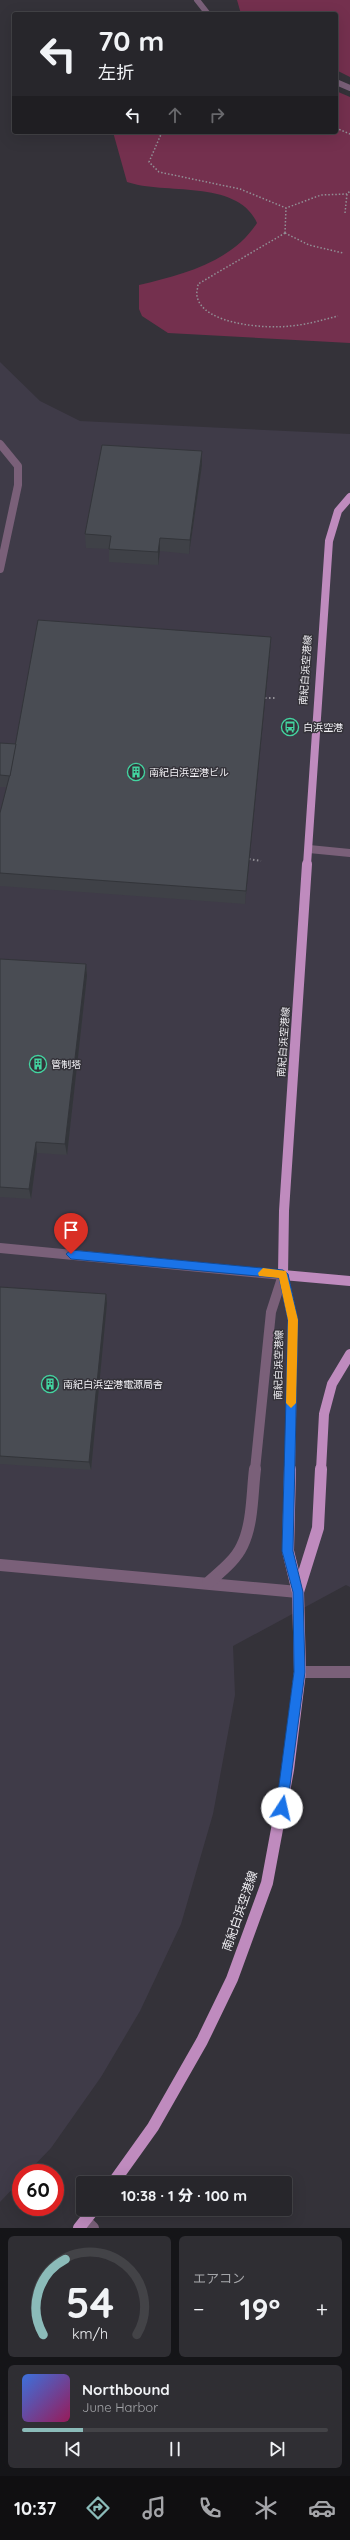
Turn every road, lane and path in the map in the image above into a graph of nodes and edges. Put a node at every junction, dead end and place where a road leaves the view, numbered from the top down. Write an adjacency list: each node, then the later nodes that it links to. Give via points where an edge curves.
1 (197, 0): 2 (street)
2 (206, 12)
3 (338, 83): 4 (street)
4 (350, 88)
5 (338, 129): 7 (path)
6 (161, 134): 10 (path, via 149,162 159,172 264,198)
7 (350, 134)
8 (350, 190): 9 (path)
9 (347, 194): 10 (path, via 321,195); 11 (path)
10 (286, 208): 12 (path)
11 (345, 214)
12 (285, 233): 13 (path, via 309,245); 14 (path, via 198,284 196,300 202,307 232,322 268,328)
13 (343, 253)
14 (338, 316)
15 (0, 444): 17 (street, via 18,466 18,479)
16 (350, 497): 20 (main road, 南紀白浜空港線, via 345,500 337,514 329,541 311,777)
17 (0, 569)
18 (265, 698): 19 (path)
19 (277, 698)
20 (309, 849): 21 (street); 25 (main road, 南紀白浜空港線, via 284,1211)
21 (350, 853)
22 (249, 859): 23 (path)
23 (261, 861)
24 (0, 1248): 25 (street)
25 (283, 1274): 26 (main road); 29 (street, via 271,1312 250,1516 242,1546 226,1567); 30 (main road, 南紀白浜空港線, via 293,1320 288,1551)
26 (350, 1281)
27 (350, 1354): 30 (main road, 南紀白浜空港線, via 332,1384 324,1414 318,1528)
28 (0, 1565): 29 (street)
29 (208, 1583): 30 (street)
30 (298, 1592): 31 (main road, 南紀白浜空港線)
31 (300, 1672): 32 (street); 33 (main road, 南紀白浜空港線, via 278,1828 267,1883 249,1934 232,1979 202,2041 153,2127)
32 (350, 1672)
33 (118, 2176)

